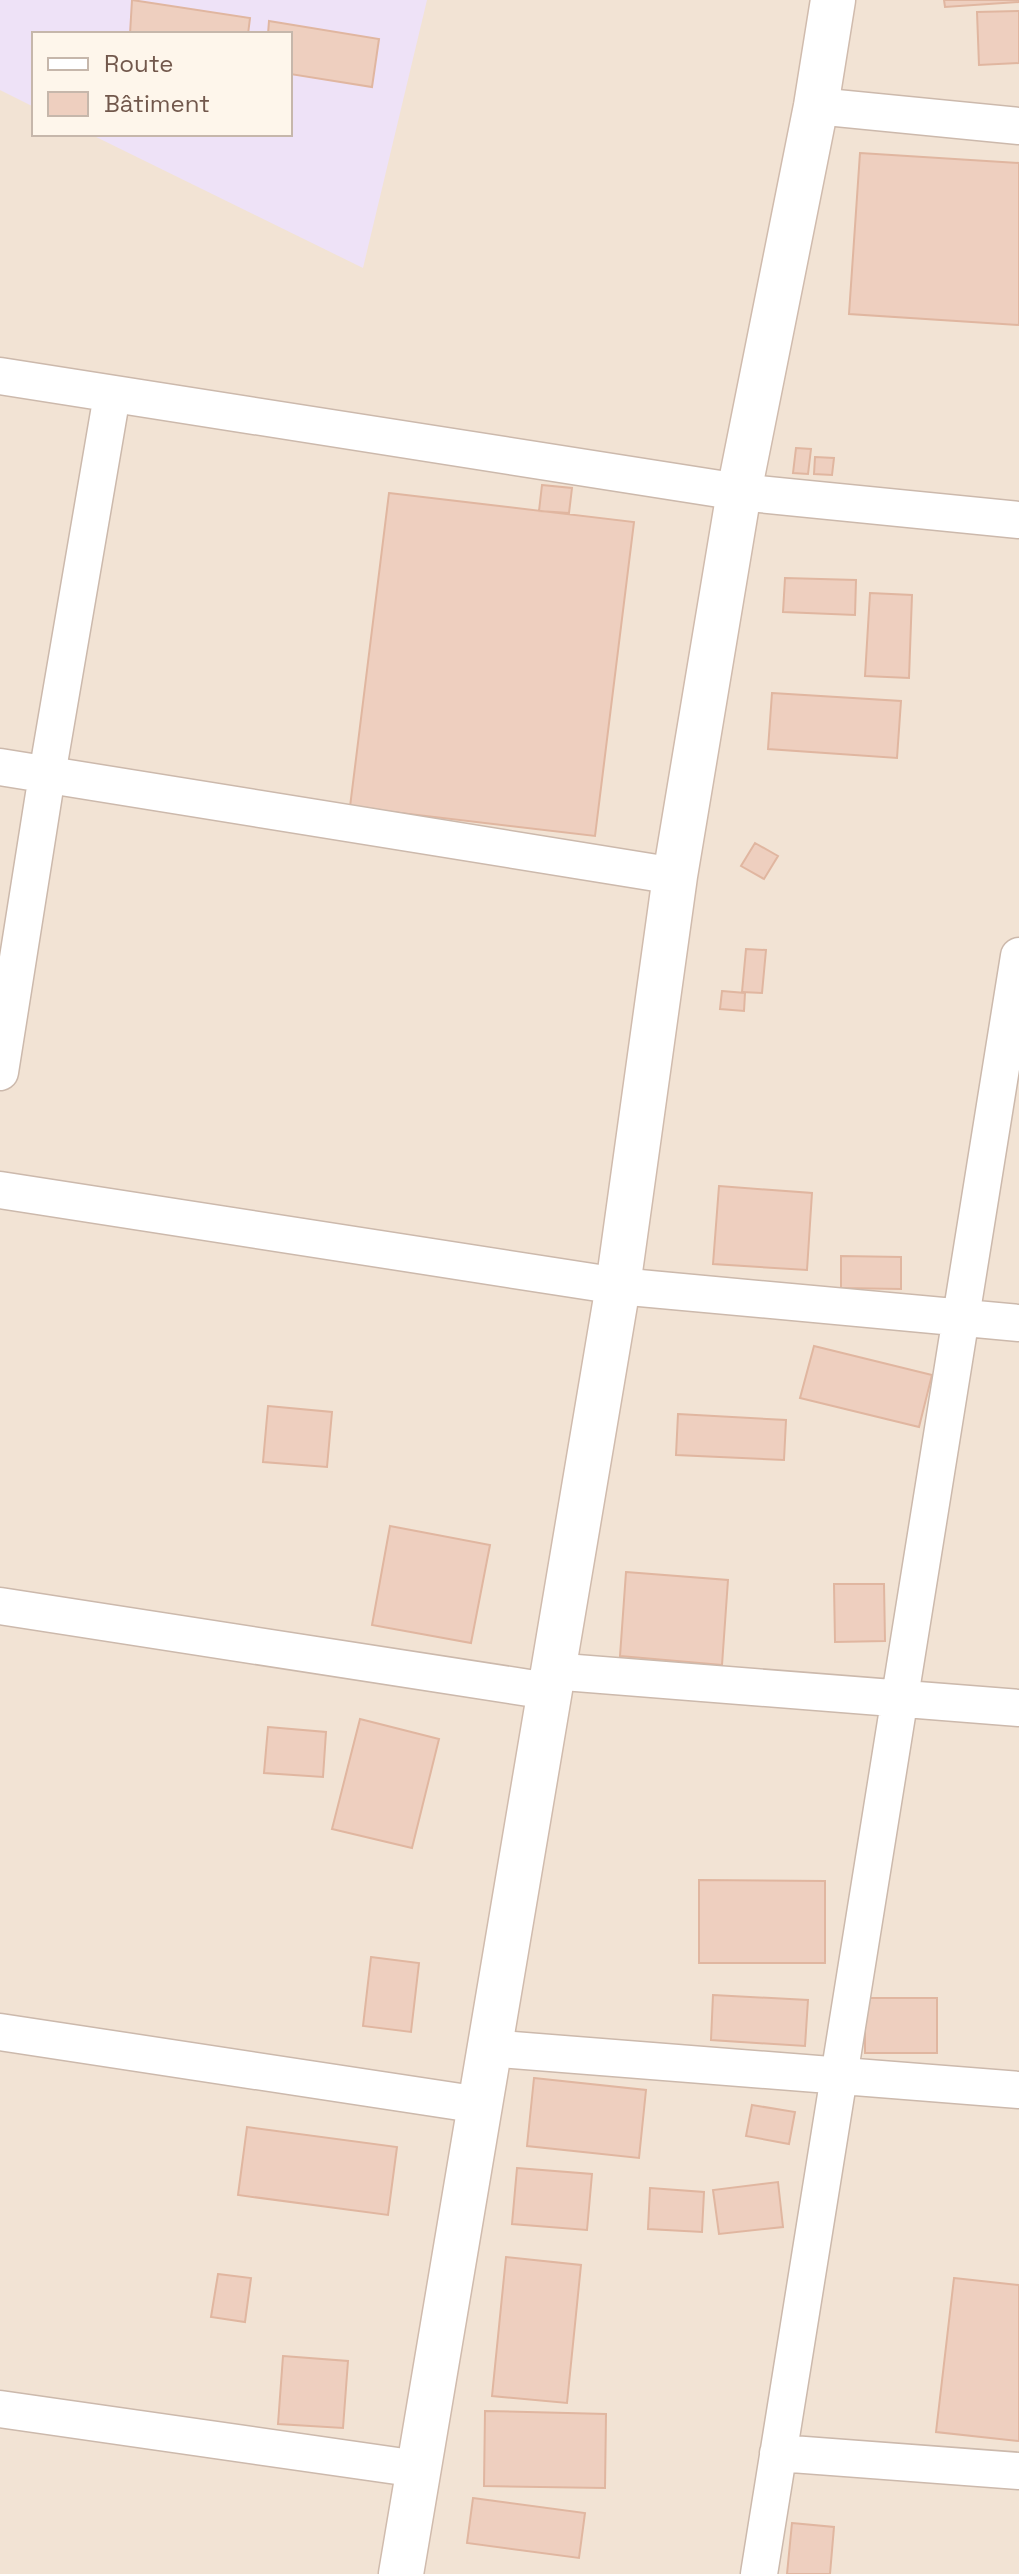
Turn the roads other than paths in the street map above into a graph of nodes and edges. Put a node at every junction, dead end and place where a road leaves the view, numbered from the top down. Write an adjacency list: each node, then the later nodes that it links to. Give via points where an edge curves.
1 (833, 0): 2 (main road)
2 (816, 106): 3 (street); 6 (main road)
3 (1019, 126)
4 (0, 376): 5 (street)
5 (112, 395): 6 (street); 9 (street)
6 (739, 492): 7 (street); 10 (main road)
7 (1019, 520)
8 (0, 767): 9 (street)
9 (47, 775): 10 (street); 12 (street)
10 (675, 876): 14 (main road)
11 (1019, 956): 15 (street)
12 (0, 1072)
13 (0, 1190): 14 (street)
14 (618, 1286): 15 (street); 18 (main road)
15 (961, 1318): 16 (street); 19 (street)
16 (1019, 1323)
17 (0, 1606): 18 (street)
18 (550, 1681): 19 (street); 22 (main road)
19 (899, 1699): 20 (street); 23 (street)
20 (1019, 1708)
21 (0, 2032): 25 (street)
22 (488, 2048): 23 (street); 25 (main road)
23 (839, 2077): 24 (street); 27 (street)
24 (1019, 2090)
25 (480, 2105): 28 (main road)
26 (0, 2409): 28 (street)
27 (778, 2453): 29 (street); 31 (street)
28 (418, 2469): 30 (main road)
29 (1019, 2471)
30 (401, 2574)
31 (759, 2574)

